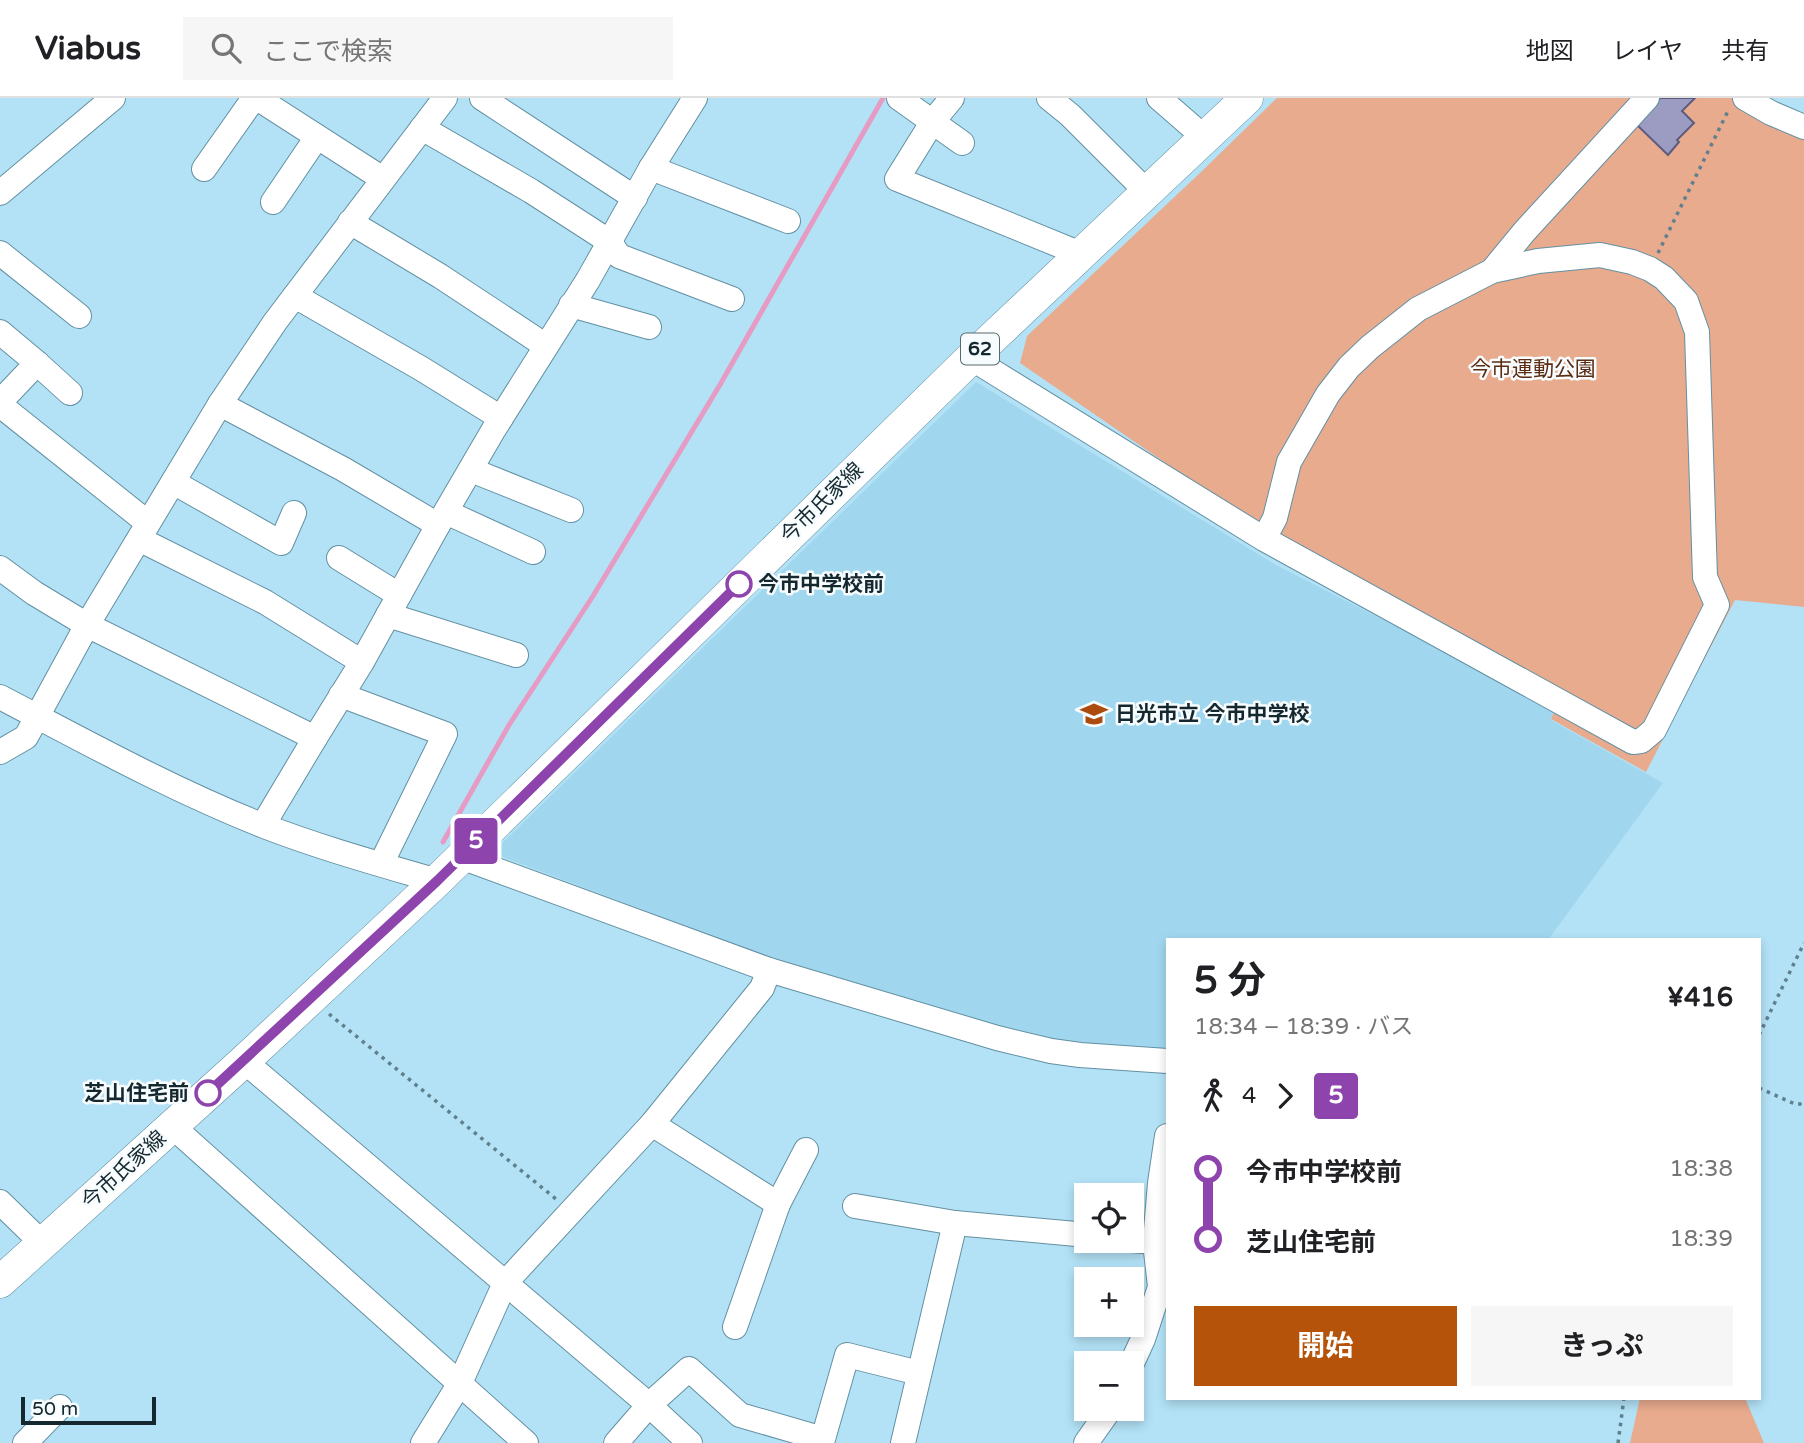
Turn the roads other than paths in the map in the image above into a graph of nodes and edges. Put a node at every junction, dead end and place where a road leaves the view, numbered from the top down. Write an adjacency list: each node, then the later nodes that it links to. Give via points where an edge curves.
1 (113, 98): 23 (street)
2 (256, 98): 16 (street); 20 (street)
3 (445, 98): 15 (street)
4 (482, 98): 24 (street)
5 (695, 98): 19 (street)
6 (899, 98): 13 (street)
7 (952, 98): 13 (street)
8 (1049, 98): 22 (street)
9 (1159, 98): 17 (street)
10 (1247, 98): 17 (main road, 今市氏家線 / 62)
11 (1647, 98): 31 (street)
12 (1739, 99): 14 (street)
13 (933, 121): 18 (street); 30 (street, via 897,179)
14 (1804, 127)
15 (422, 128): 21 (street); 28 (street)
16 (317, 137): 21 (street); 25 (street)
17 (1205, 138): 22 (main road, 今市氏家線 / 62)
18 (962, 143)
19 (651, 168): 24 (street); 26 (street)
20 (204, 169)
21 (383, 179): 27 (street)
22 (1147, 192): 30 (main road, 今市氏家線 / 62)
23 (0, 193)
24 (635, 198): 28 (street)
25 (273, 202)
26 (788, 221)
27 (350, 222): 32 (street); 38 (street)
28 (610, 243): 33 (street, via 619,256); 34 (street)
29 (0, 253): 35 (street)
30 (1081, 254): 39 (main road, 今市氏家線 / 62)
31 (1492, 271): 51 (street, via 1418,309 1349,367 1289,462 1275,518); 51 (street, via 1538,261 1600,256 1632,262 1664,278 1686,301 1698,332 1705,577 1717,605 1654,730 1642,741 1633,742)
32 (295, 296): 43 (street); 44 (street)
33 (732, 299)
34 (571, 305): 36 (street); 38 (street)
35 (79, 316)
36 (649, 327)
37 (0, 332): 40 (street)
38 (546, 346): 44 (street)
39 (971, 358): 51 (street); 65 (main road, 今市氏家線 / 62)
40 (37, 363): 41 (street); 42 (street)
41 (70, 393)
42 (0, 403): 50 (street)
43 (220, 404): 46 (street); 49 (street)
44 (501, 418): 45 (street)
45 (471, 470): 47 (street); 49 (street)
46 (173, 482): 48 (street, via 281,543); 50 (street)
47 (571, 510)
48 (293, 513)
49 (442, 519): 52 (street); 55 (street)
50 (144, 531): 56 (street); 58 (street)
51 (1264, 540)
52 (533, 552)
53 (339, 558): 55 (street)
54 (0, 568): 56 (street)
55 (394, 605): 57 (street); 58 (street)
56 (87, 625): 61 (street); 62 (street)
57 (516, 655)
58 (362, 662): 59 (street)
59 (341, 695): 62 (street); 66 (street, via 445,734)
60 (0, 697): 61 (street)
61 (37, 716): 63 (street, via 26,737); 64 (street)
62 (315, 737): 64 (street)
63 (0, 752)
64 (264, 825): 66 (street)
65 (461, 857): 67 (main road, 今市氏家線 / 62); 68 (street)
66 (381, 864): 67 (street)
67 (437, 881): 69 (main road, 今市氏家線 / 62)
68 (769, 970): 70 (street, via 1051,1051); 71 (street, via 762,988)
69 (244, 1061): 72 (main road, 今市氏家線 / 62); 83 (street)
70 (1166, 1061)
71 (652, 1124): 76 (street); 83 (street)
72 (172, 1126): 81 (main road, 今市氏家線 / 62); 87 (street)
73 (1166, 1143): 80 (street)
74 (806, 1150): 76 (street)
75 (0, 1202): 81 (street)
76 (778, 1204): 84 (street)
77 (855, 1206): 78 (street)
78 (955, 1223): 79 (street); 86 (street)
79 (1074, 1235)
80 (1144, 1241): 85 (street, via 1160,1287)
81 (43, 1244): 82 (main road, 今市氏家線 / 62)
82 (0, 1282)
83 (505, 1283): 87 (street); 88 (street)
84 (735, 1327)
85 (1138, 1351)
86 (919, 1373): 88 (street, via 848,1355 823,1438 740,1415 689,1368); 96 (street)
87 (460, 1383): 92 (street); 93 (street)
88 (649, 1405): 94 (street); 95 (street)
89 (60, 1407): 91 (street)
90 (1102, 1421): 97 (street)
91 (25, 1443)
92 (423, 1443)
93 (526, 1443)
94 (616, 1443)
95 (690, 1443)
96 (903, 1443)
97 (1086, 1443)

